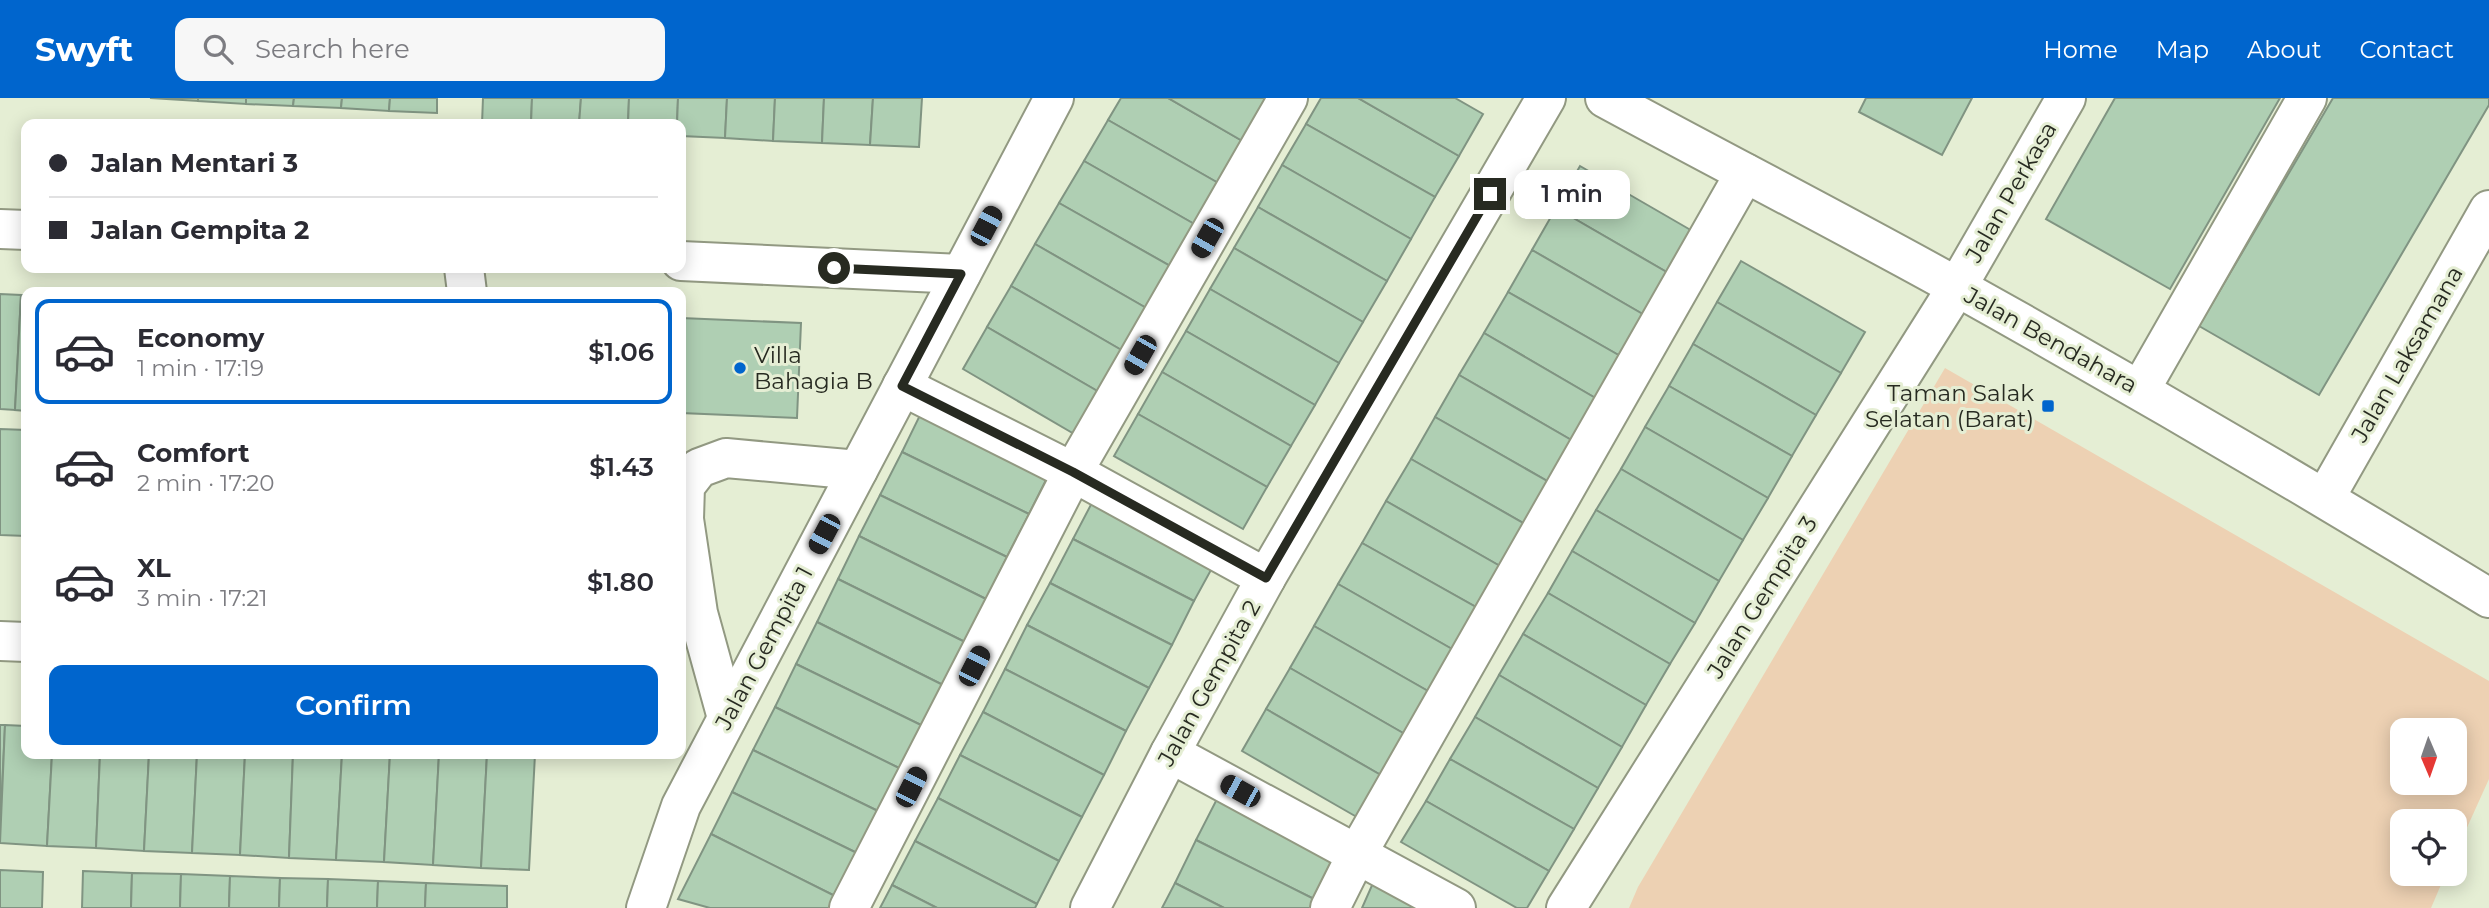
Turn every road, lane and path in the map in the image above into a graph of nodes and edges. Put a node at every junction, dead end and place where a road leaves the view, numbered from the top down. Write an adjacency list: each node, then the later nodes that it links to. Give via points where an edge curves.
1 (1054, 98): 12 (street, Jalan Gempita 1)
2 (1288, 98): 17 (street)
3 (1546, 98): 21 (street, Jalan Gempita 2)
4 (1605, 98): 7 (street, Jalan Bendahara)
5 (2066, 98): 13 (street, Jalan Perkasa)
6 (2307, 98): 15 (street)
7 (1745, 173): 13 (street, Jalan Bendahara); 27 (street)
8 (0, 229): 9 (street)
9 (21, 230)
10 (2484, 232): 19 (street, Jalan Laksamana)
11 (686, 261): 12 (street)
12 (961, 274): 14 (street, Jalan Gempita 1)
13 (1957, 287): 15 (street, Jalan Bendahara); 33 (street, Jalan Gempita 3)
14 (902, 386): 16 (street, Jalan Gempita 1); 17 (street)
15 (2140, 390): 19 (street, Jalan Bendahara)
16 (858, 470): 18 (street, via 726,458 699,468); 25 (street, Jalan Gempita 1)
17 (1073, 472): 21 (street); 29 (street)
18 (686, 485)
19 (2325, 498): 22 (street, Jalan Bendahara)
20 (686, 532): 25 (street, via 698,613)
21 (1266, 578): 26 (street, Jalan Gempita 2)
22 (2489, 598)
23 (0, 641): 24 (street)
24 (21, 642)
25 (727, 718): 28 (street, Jalan Gempita 1, via 681,806)
26 (1170, 753): 27 (street); 30 (street, Jalan Gempita 2)
27 (1357, 855): 31 (street); 32 (street)
28 (646, 908)
29 (849, 908)
30 (1090, 908)
31 (1330, 908)
32 (1456, 908)
33 (1566, 908)

